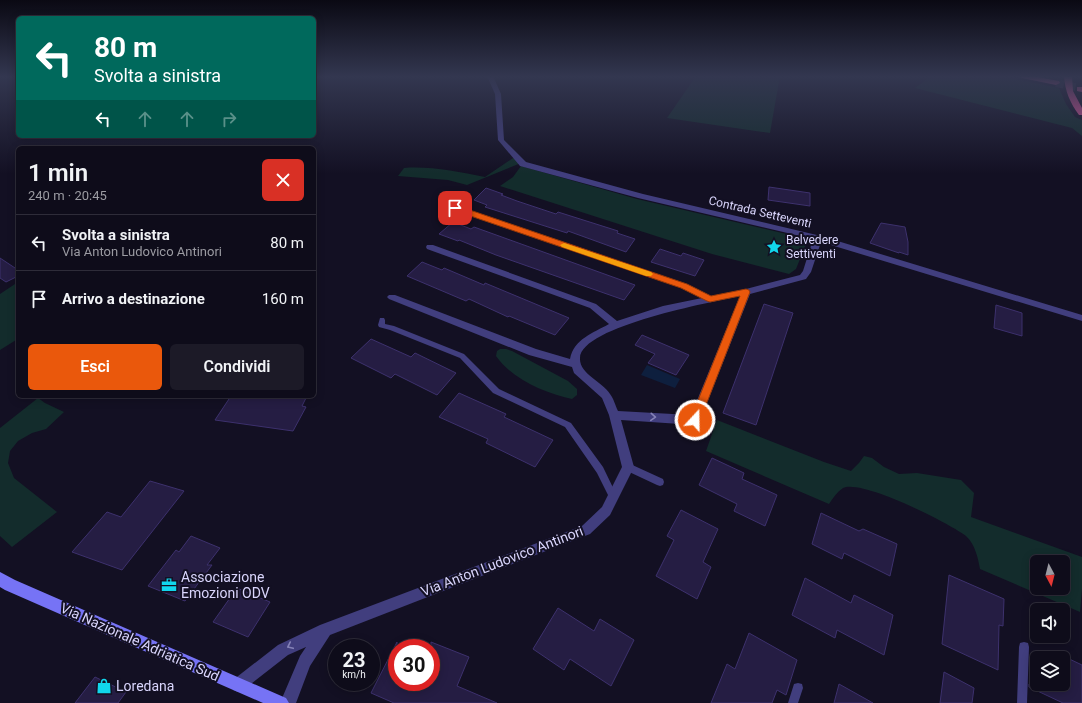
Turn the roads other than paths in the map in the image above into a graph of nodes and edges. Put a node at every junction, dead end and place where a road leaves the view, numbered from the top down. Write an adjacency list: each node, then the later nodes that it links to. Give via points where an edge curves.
1 (499, 109): 3 (street, Contrada Setteventi, via 501,140 522,163 641,196)
2 (455, 208): 7 (lane, via 684,286)
3 (818, 238): 5 (street, via 803,277); 8 (street, Contrada Setteventi)
4 (430, 247): 10 (street, via 593,306)
5 (746, 292): 7 (street); 12 (street, one-way to 5, via 695,420)
6 (392, 297): 11 (street, via 533,352)
7 (710, 299): 10 (street, via 663,309)
8 (1082, 318)
9 (382, 320): 15 (lane, via 381,325 462,356 496,391 568,425 600,470)
10 (616, 325): 11 (street, via 584,342 578,349)
11 (575, 364): 12 (street, via 583,376 606,396)
12 (614, 415): 13 (street)
13 (628, 467): 14 (lane); 15 (street, Via Anton Ludovico Antinori)
14 (660, 482)
15 (613, 496): 17 (street, Via Anton Ludovico Antinori, via 606,511 586,530)
16 (0, 579): 19 (main road, Via Nazionale Adriatica Sud)
17 (325, 630): 19 (street, Via Anton Ludovico Antinori, one-way to 19, via 283,650); 22 (street, via 305,661)
18 (1024, 647): 24 (lane)
19 (238, 685): 21 (main road, Via Nazionale Adriatica Sud)
20 (798, 688): 23 (lane)
21 (281, 703)
22 (288, 703)
23 (793, 703)
24 (1022, 703)

